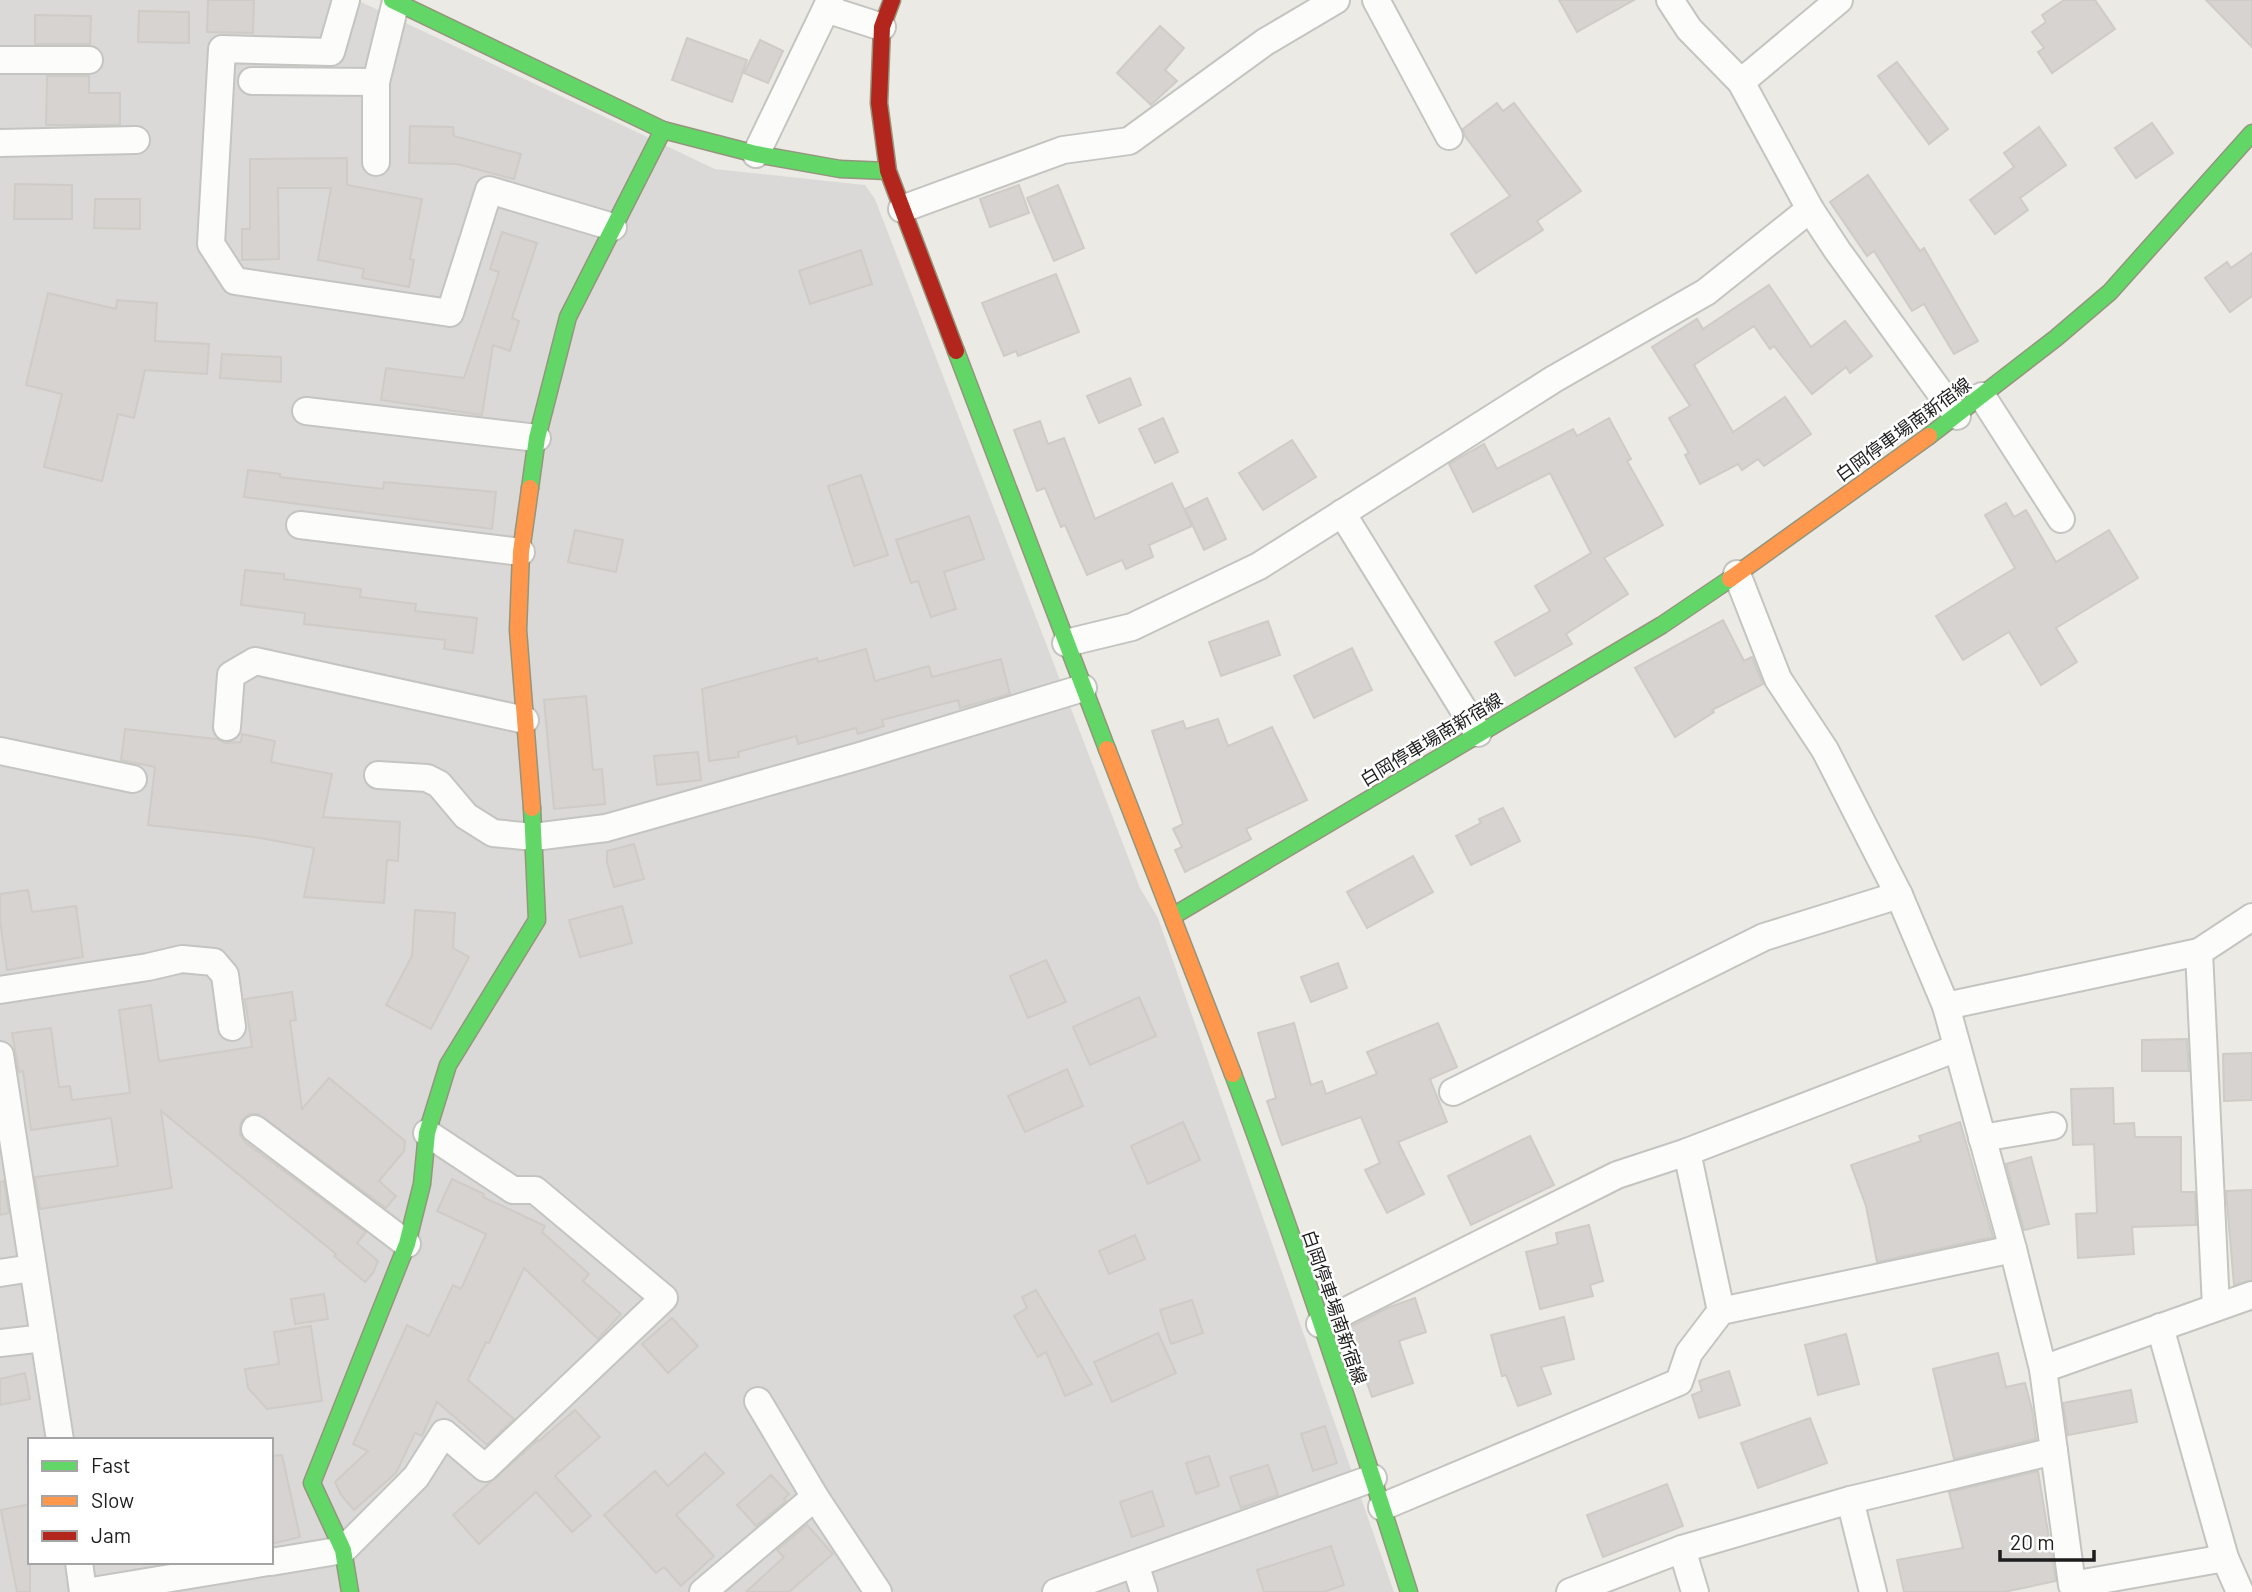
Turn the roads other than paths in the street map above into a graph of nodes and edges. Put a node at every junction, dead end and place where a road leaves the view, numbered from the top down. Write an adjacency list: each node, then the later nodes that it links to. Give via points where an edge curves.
1 (346, 0): 25 (street, via 331,52 222,49 211,244 235,281 450,313 489,190)
2 (892, 0): 9 (street)
3 (1336, 0): 23 (street, via 1265,42 1129,141 1063,150)
4 (1376, 0): 17 (street)
5 (1670, 0): 14 (street, via 1689,29)
6 (1839, 0): 14 (street)
7 (394, 1): 13 (street); 15 (street)
8 (828, 5): 9 (street); 20 (street)
9 (882, 27): 22 (street, via 879,103)
10 (0, 60): 11 (street)
11 (89, 60)
12 (252, 81): 13 (street)
13 (376, 82): 21 (street)
14 (1741, 82): 24 (street)
15 (663, 130): 20 (street); 25 (street)
16 (2252, 133): 26 (street, 白岡停車場南新宿線, via 2110,292)
17 (1449, 136)
18 (136, 140): 19 (street)
19 (0, 143)
20 (756, 154): 22 (street, via 840,169)
21 (376, 162)
22 (888, 171): 23 (street)
23 (902, 209): 35 (street)
24 (1810, 209): 28 (street); 30 (street, via 1706,292 1554,379)
25 (613, 228): 29 (street, via 568,317)
26 (1983, 396): 28 (street, 白岡停車場南新宿線); 31 (street)
27 (306, 411): 29 (street)
28 (1957, 416): 34 (street, 白岡停車場南新宿線)
29 (537, 438): 33 (street)
30 (1342, 513): 35 (street, via 1259,566 1186,602 1132,627); 39 (street)
31 (2061, 519)
32 (300, 525): 33 (street)
33 (521, 552): 37 (street, via 518,630)
34 (1737, 575): 39 (street, 白岡停車場南新宿線, via 1662,625); 44 (street, via 1779,679 1825,750)
35 (1066, 643): 36 (street)
36 (1083, 688): 43 (street, via 606,828); 45 (street)
37 (525, 720): 38 (street, via 255,661 231,675); 43 (street)
38 (227, 727)
39 (1478, 733): 45 (street, 白岡停車場南新宿線)
40 (0, 751): 42 (street)
41 (378, 775): 43 (street, via 427,778 439,784 466,816 493,833)
42 (133, 779)
43 (534, 837): 56 (street, via 537,920 448,1065)
44 (1899, 895): 49 (street); 53 (street, via 1764,937)
45 (1173, 916): 66 (street, 白岡停車場南新宿線, via 1259,1144)
46 (2252, 917): 47 (street)
47 (2199, 952): 49 (street); 64 (street)
48 (0, 990): 50 (street, via 182,959 214,962 225,975)
49 (1946, 1006): 51 (street)
50 (232, 1027)
51 (1957, 1048): 57 (street); 58 (street)
52 (0, 1055): 61 (street)
53 (1453, 1092)
54 (2053, 1126): 57 (street)
55 (255, 1129): 59 (street)
56 (427, 1133): 59 (street, via 422,1184); 79 (street, via 513,1190 535,1190 664,1298 485,1468 444,1433 416,1477)
57 (1983, 1138): 60 (street)
58 (1687, 1152): 65 (street); 66 (street, via 1618,1175)
59 (407, 1244): 79 (street, via 313,1483)
60 (2013, 1249): 65 (street); 70 (street)
61 (33, 1268): 62 (street); 68 (street)
62 (0, 1273)
63 (2252, 1296): 64 (street)
64 (2216, 1307): 67 (street)
65 (1721, 1311): 77 (street, via 1689,1353 1679,1382)
66 (1320, 1324): 74 (street, 白岡停車場南新宿線)
67 (2160, 1327): 70 (street); 80 (street)
68 (44, 1338): 69 (street); 72 (street)
69 (0, 1343)
70 (2043, 1369): 73 (street)
71 (758, 1401): 75 (street)
72 (60, 1438)
73 (2054, 1451): 76 (street); 86 (street)
74 (1373, 1478): 77 (street, 白岡停車場南新宿線); 84 (street)
75 (816, 1497): 89 (street); 90 (street)
76 (1850, 1500): 78 (street); 96 (street)
77 (1382, 1507): 93 (street, 白岡停車場南新宿線)
78 (1682, 1549): 94 (street); 95 (street)
79 (343, 1550): 81 (street); 88 (street)
80 (2225, 1558): 86 (street); 97 (street)
81 (273, 1562)
82 (79, 1564): 87 (street)
83 (261, 1564): 85 (street)
84 (1135, 1564): 91 (street); 92 (street)
85 (158, 1586): 87 (street)
86 (2072, 1588)
87 (85, 1592)
88 (349, 1592)
89 (703, 1592)
90 (878, 1592)
91 (1056, 1592)
92 (1144, 1592)
93 (1409, 1592)
94 (1570, 1592)
95 (1695, 1592)
96 (1873, 1592)
97 (2241, 1592)

